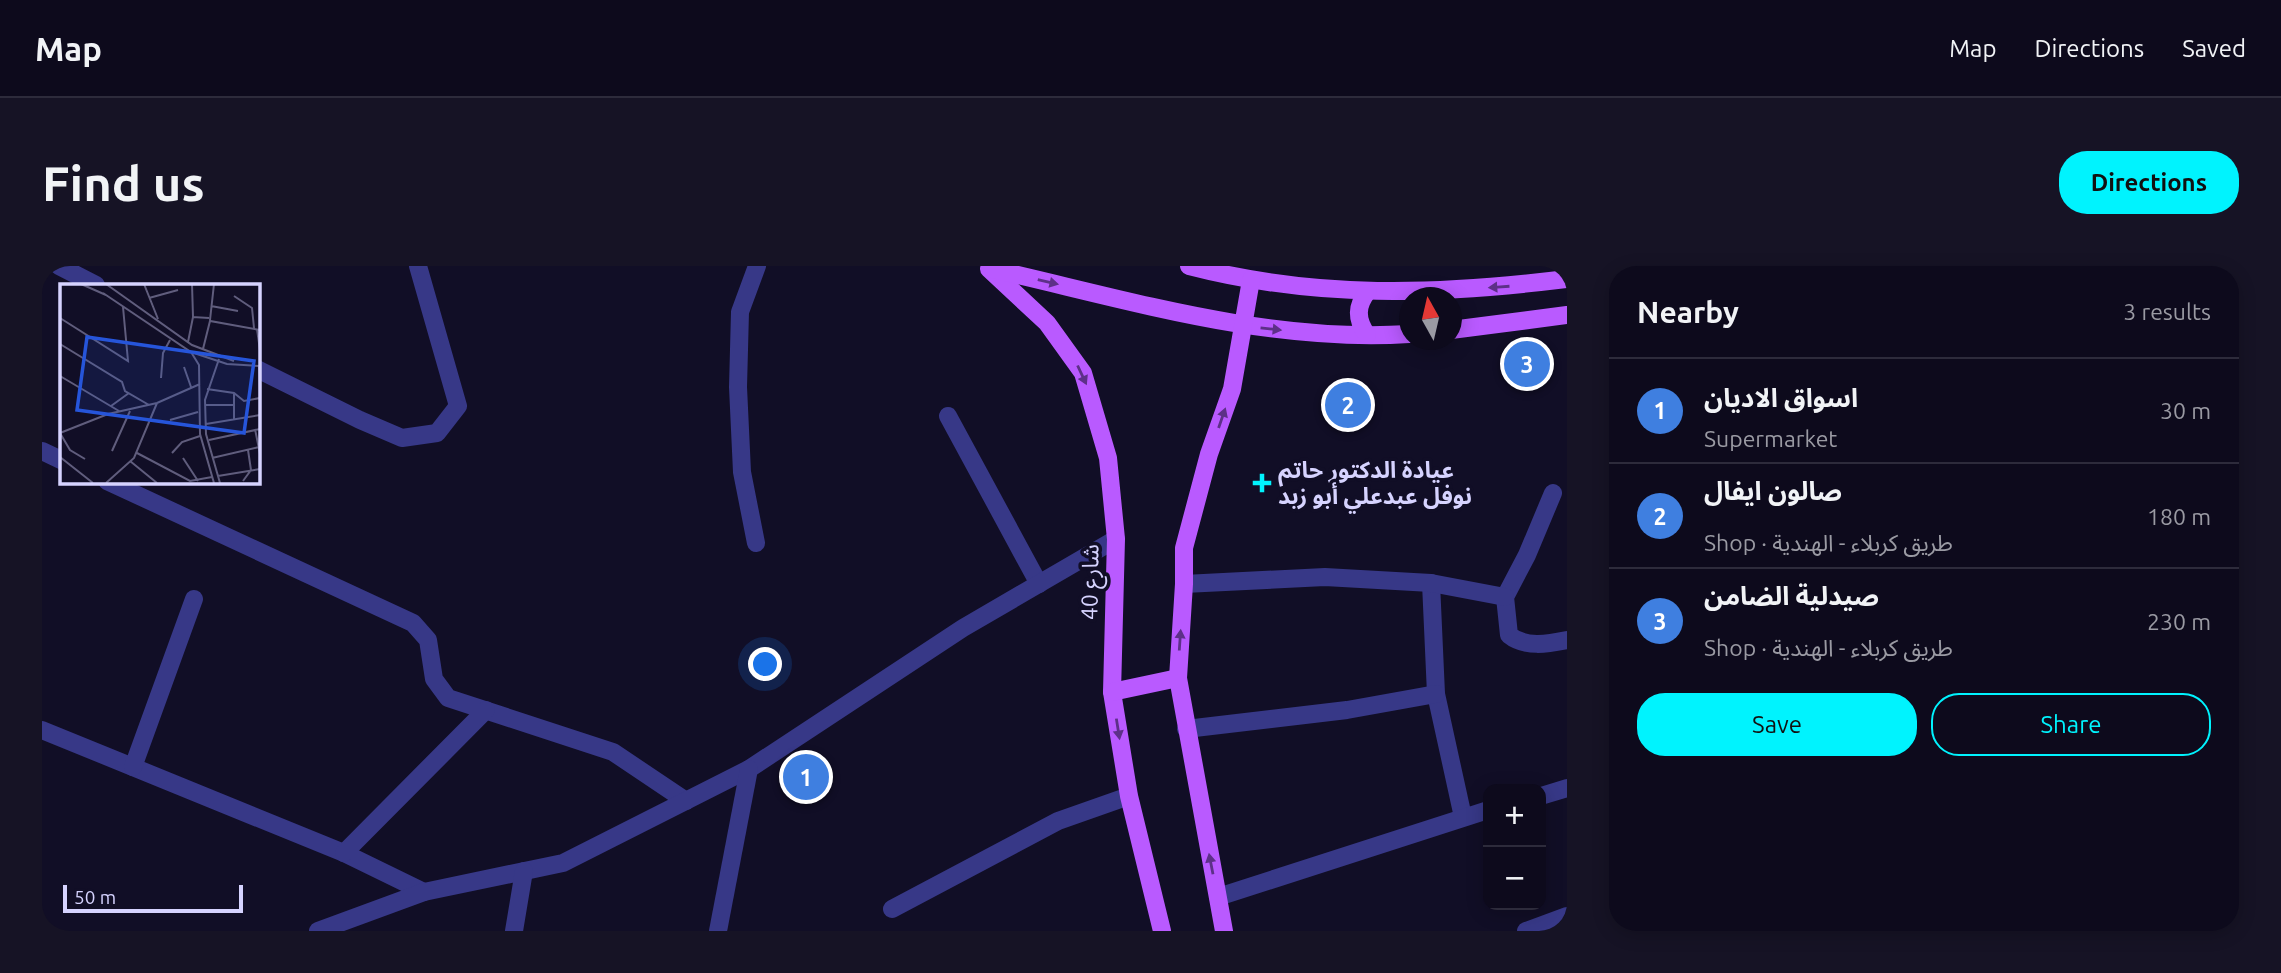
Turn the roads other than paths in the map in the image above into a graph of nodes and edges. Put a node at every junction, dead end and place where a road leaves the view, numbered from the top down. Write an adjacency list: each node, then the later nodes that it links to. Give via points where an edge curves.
1 (59, 266): 8 (street)
2 (418, 266): 15 (street, via 458,406 437,433 402,438)
3 (757, 266): 22 (street, via 740,312 738,387 743,472)
4 (1189, 266): 7 (main road)
5 (986, 267): 11 (main road, one-way to 11); 21 (main road, شارع 40, one-way to 21, via 1047,323 1083,373 1108,458)
6 (1567, 279): 9 (main road, one-way to 9, via 1478,288)
7 (1251, 280): 9 (main road); 11 (main road)
8 (94, 284)
9 (1368, 291): 14 (main road, via 1358,317)
10 (1567, 315): 12 (main road)
11 (1244, 326): 14 (main road, one-way to 14); 25 (main road, one-way to 11, via 1184,548 1232,389)
12 (1462, 329)
13 (1399, 334): 14 (main road)
14 (1367, 335)
15 (259, 370)
16 (948, 416): 24 (street)
17 (42, 451): 18 (street)
18 (60, 460)
19 (111, 483): 32 (street, via 413,623 428,640 433,679 448,698)
20 (1553, 493): 26 (street)
21 (1116, 539): 24 (street); 30 (main road, شارع 40)
22 (755, 543)
23 (1431, 583): 25 (street, via 1325,577); 26 (street); 31 (street)
24 (1039, 584): 36 (street, via 963,628)
25 (1184, 584): 29 (main road, one-way to 25)
26 (1505, 597): 28 (street, via 1509,635 1516,641)
27 (194, 599): 35 (street)
28 (1567, 640)
29 (1178, 678): 30 (main road); 33 (main road)
30 (1112, 692): 39 (main road, شارع 40, one-way to 39)
31 (1436, 694): 33 (street, via 1347,710); 42 (street)
32 (486, 710): 40 (street, via 613,752); 43 (street)
33 (1186, 729): 46 (main road, one-way to 33)
34 (42, 730): 35 (street)
35 (133, 767): 43 (street)
36 (749, 769): 40 (street); 51 (street)
37 (1567, 788): 38 (street)
38 (1546, 794)
39 (1129, 796): 47 (street, via 1058,821); 52 (main road, شارع 40)
40 (686, 801): 44 (street, via 563,863)
41 (1483, 811): 42 (street)
42 (1463, 817): 46 (street)
43 (344, 853): 45 (street)
44 (524, 871): 45 (street); 50 (street)
45 (424, 892): 49 (street)
46 (1218, 897): 53 (main road)
47 (891, 909)
48 (1567, 916): 54 (street)
49 (318, 931)
50 (514, 931)
51 (718, 931)
52 (1161, 931)
53 (1224, 931)
54 (1526, 931)

